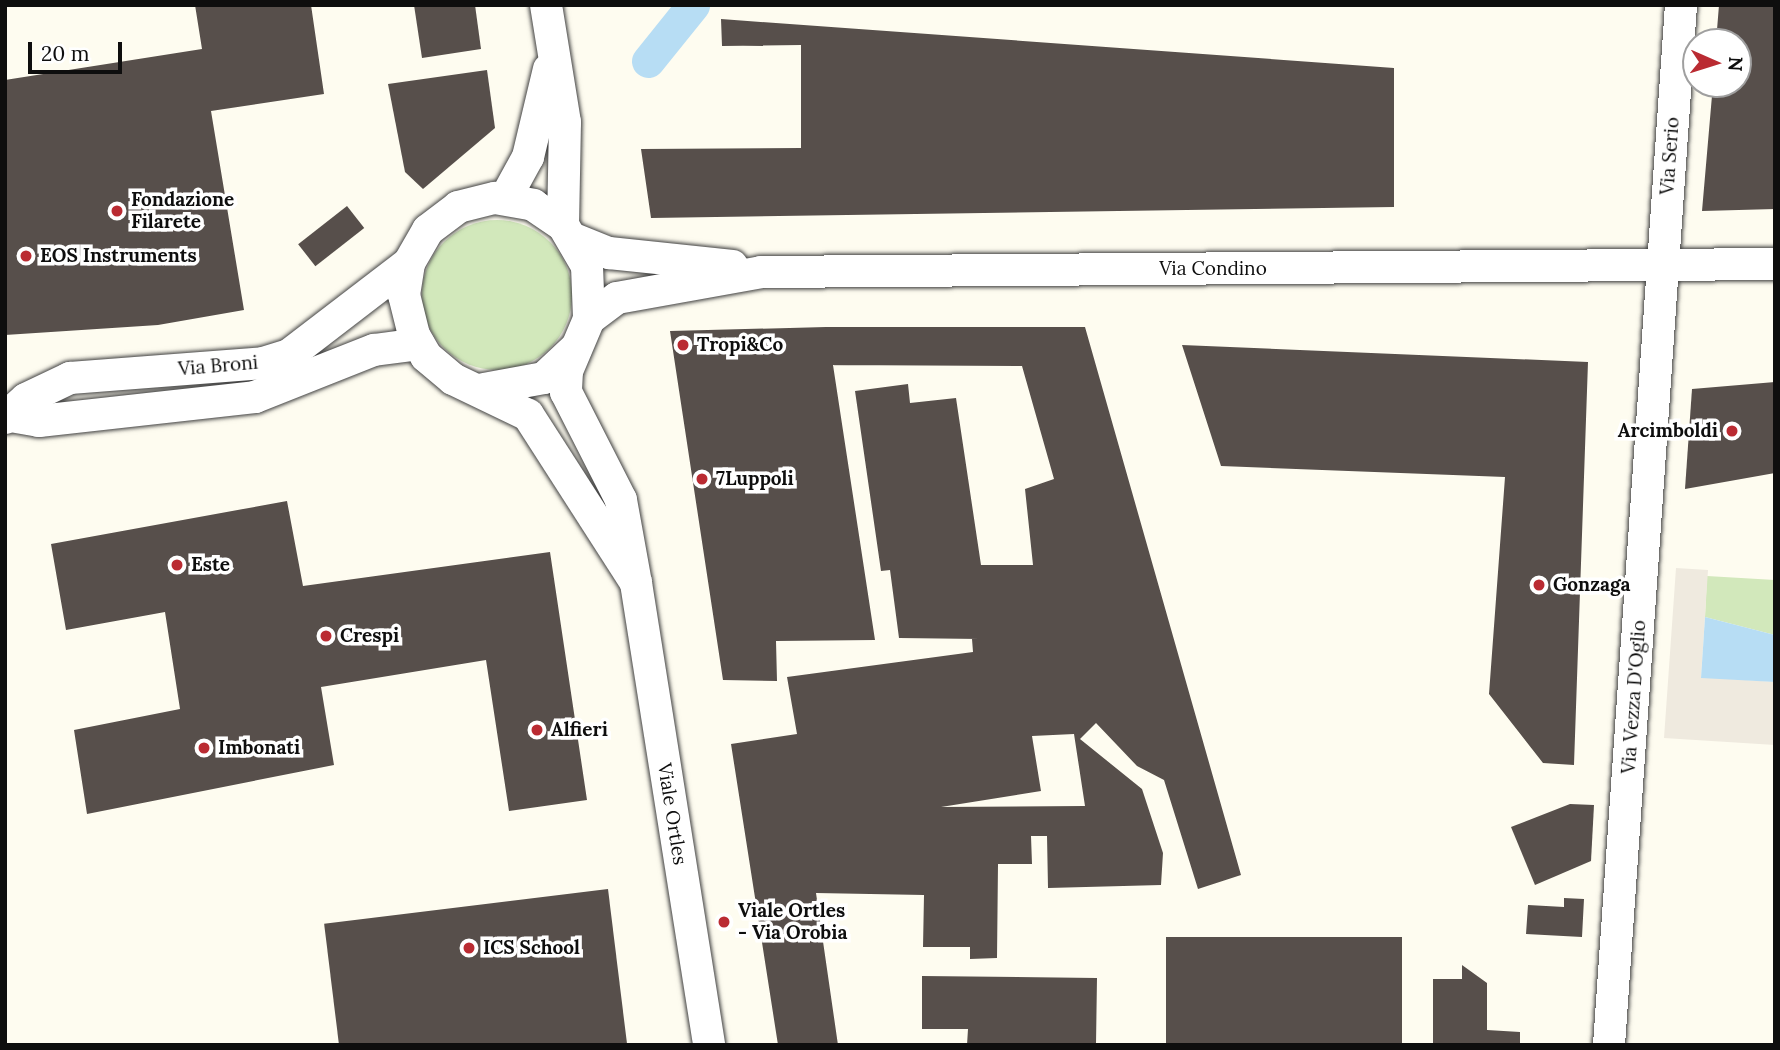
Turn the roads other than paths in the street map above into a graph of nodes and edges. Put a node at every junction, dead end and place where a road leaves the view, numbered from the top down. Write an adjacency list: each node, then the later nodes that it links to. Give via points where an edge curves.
1 (546, 5): 3 (street, Viale Ortles)
2 (1681, 5): 8 (street, Via Serio)
3 (552, 47): 4 (street, Viale Ortles, via 528,157); 5 (street, Viale Ortles, via 565,122)
4 (505, 199): 5 (street, Viale Ortles, via 533,205); 6 (street, Viale Ortles, via 448,212 428,230)
5 (569, 232): 9 (street, Via Condino, via 609,253); 10 (street, Viale Ortles, via 590,278)
6 (409, 263): 11 (street, Viale Ortles, via 405,305); 13 (street, Via Broni, via 289,355 263,363 69,378 26,399)
7 (1775, 264): 8 (street, Via Condino)
8 (1664, 265): 9 (street, Via Condino); 16 (street, Via Vezza D'Oglio)
9 (761, 272): 10 (street, Via Condino, via 617,298)
10 (583, 333): 12 (street, via 544,378); 14 (street, Viale Ortles, via 566,392 621,500)
11 (419, 344): 12 (street, Viale Ortles, via 453,379); 13 (street, Via Broni, via 374,350 255,397 39,421)
12 (484, 389): 14 (street, Viale Ortles, via 528,415)
13 (6, 416)
14 (636, 583): 15 (street, Viale Ortles)
15 (709, 1045)
16 (1609, 1045)

